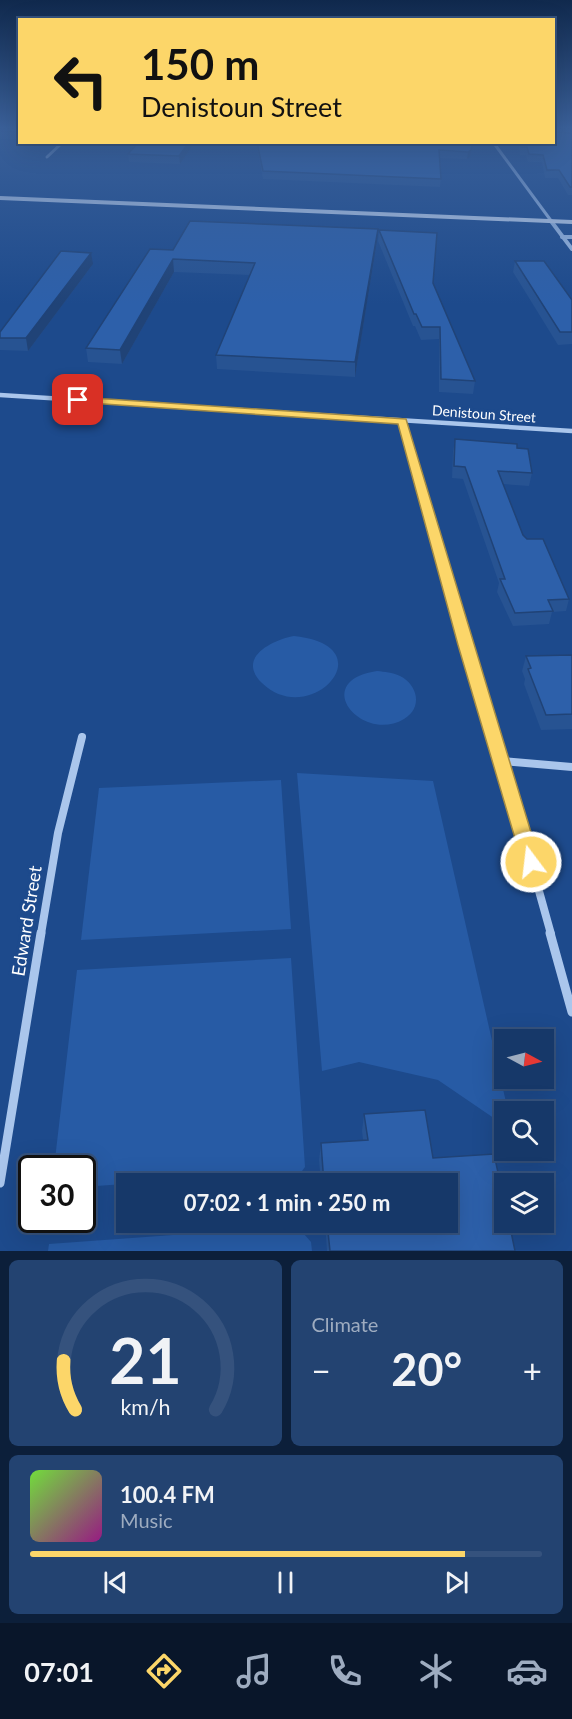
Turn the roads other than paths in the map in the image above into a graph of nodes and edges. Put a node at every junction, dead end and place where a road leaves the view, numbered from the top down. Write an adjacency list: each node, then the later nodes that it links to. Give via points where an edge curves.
1 (526, 187): 3 (street)
2 (0, 198): 3 (main road)
3 (550, 220): 4 (main road); 5 (street)
4 (572, 222)
5 (562, 237): 6 (street); 7 (street)
6 (572, 237)
7 (572, 249)
8 (0, 395): 9 (street, Denistoun Street)
9 (402, 421): 10 (street, Denistoun Street); 12 (street)
10 (572, 431)
11 (82, 737): 15 (street, Edward Street, via 58,833)
12 (501, 762): 13 (street); 14 (street)
13 (572, 767)
14 (572, 1012)
15 (0, 1183)

